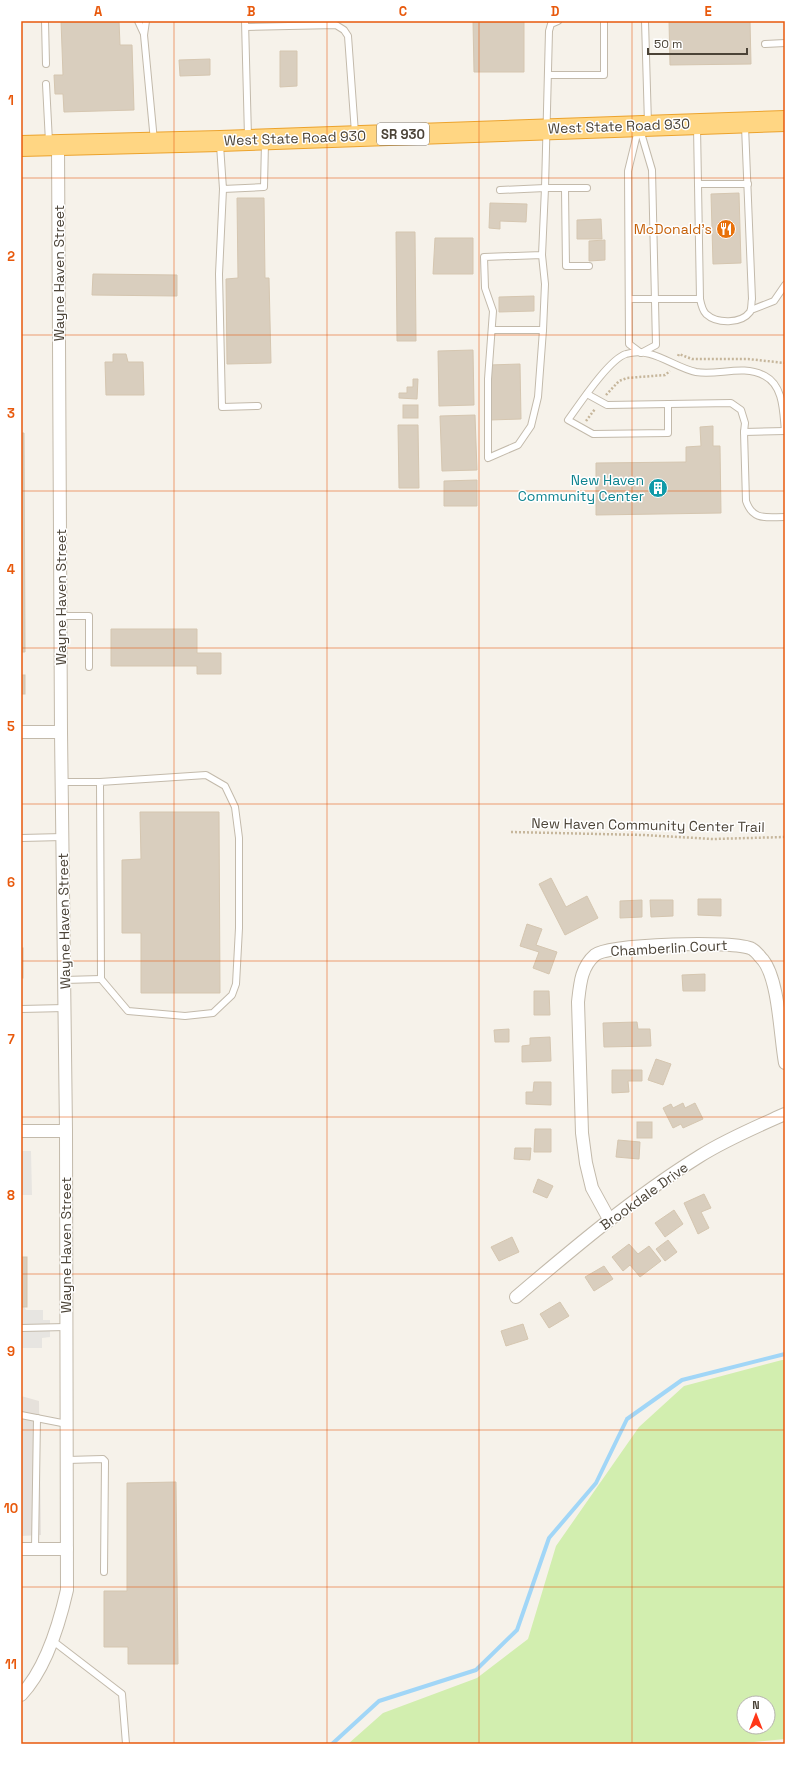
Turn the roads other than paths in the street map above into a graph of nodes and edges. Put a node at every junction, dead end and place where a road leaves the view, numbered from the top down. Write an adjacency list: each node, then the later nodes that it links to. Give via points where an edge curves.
1 (45, 21): 11 (lane)
2 (138, 21): 8 (lane)
3 (146, 21): 8 (lane)
4 (558, 21): 12 (lane, via 551,24 549,31)
5 (604, 21): 12 (lane, via 604,75)
6 (645, 21): 17 (lane)
7 (246, 24): 20 (lane, via 336,26 344,30 348,36); 21 (lane)
8 (144, 35): 23 (lane)
9 (785, 43): 10 (lane)
10 (765, 44)
11 (46, 64)
12 (548, 74): 18 (lane)
13 (46, 84): 24 (lane)
14 (785, 121): 15 (highway, West State Road 930 / SR 930); 19 (lane)
15 (744, 122): 16 (highway, West State Road 930 / SR 930); 27 (lane)
16 (697, 124): 17 (highway, West State Road 930 / SR 930); 26 (lane)
17 (643, 126): 18 (highway, West State Road 930 / SR 930); 36 (lane, via 628,171); 37 (lane, via 652,170)
18 (546, 129): 20 (highway, West State Road 930 / SR 930); 28 (lane)
19 (785, 130)
20 (355, 135): 21 (highway, West State Road 930 / SR 930)
21 (257, 139): 22 (highway, West State Road 930 / SR 930); 30 (lane, via 264,187)
22 (220, 141): 23 (highway, West State Road 930 / SR 930); 30 (lane)
23 (154, 142): 24 (highway, West State Road 930 / SR 930)
24 (54, 145): 25 (highway, West State Road 930 / SR 930); 49 (street, Wayne Haven Street)
25 (21, 146)
26 (698, 184): 27 (lane); 38 (lane)
27 (748, 184): 39 (lane)
28 (545, 188): 31 (lane); 32 (lane); 33 (lane)
29 (587, 188): 31 (lane)
30 (223, 189): 45 (lane, via 218,274 222,407)
31 (565, 189): 34 (lane, via 566,266)
32 (500, 190)
33 (542, 256): 40 (lane, via 484,258 486,288 494,311); 41 (lane)
34 (589, 266)
35 (785, 285): 39 (lane, via 774,301)
36 (629, 300): 37 (lane); 42 (lane, via 629,344)
37 (656, 300): 38 (lane); 42 (lane, via 656,345)
38 (700, 300): 39 (lane, via 706,313 717,321 745,317)
39 (751, 310)
40 (492, 330): 41 (lane); 41 (lane, via 488,379 488,458 518,445 531,426 538,397)
41 (543, 330)
42 (641, 353): 43 (lane, via 626,354 615,361); 46 (lane, via 667,359 697,372 748,370 766,376 776,386 781,398)
43 (587, 394): 44 (lane, via 607,405); 44 (lane, via 568,420 593,434 668,433)
44 (668, 404): 47 (lane, via 731,404 741,410 745,424)
45 (258, 406)
46 (785, 431): 47 (lane)
47 (744, 432): 48 (lane, via 746,501 749,510 758,516)
48 (785, 517)
49 (61, 616): 50 (lane, via 89,616); 52 (street, Wayne Haven Street)
50 (89, 667)
51 (21, 732): 52 (street)
52 (61, 732): 53 (street, Wayne Haven Street)
53 (62, 782): 54 (lane); 55 (street, Wayne Haven Street)
54 (100, 782): 57 (lane); 57 (lane, via 206,775 225,786 235,807 239,838 239,928 236,984 232,995 212,1012 185,1016 128,1011)
55 (63, 837): 56 (lane); 58 (street, Wayne Haven Street)
56 (21, 838)
57 (101, 979): 58 (lane)
58 (64, 980): 59 (street, Wayne Haven Street)
59 (65, 1008): 60 (lane); 64 (street, Wayne Haven Street)
60 (21, 1009)
61 (785, 1063): 65 (street, Chamberlin Court, via 770,973 763,960 752,949 716,943 614,948 596,954 584,967 580,983 582,1133 592,1188)
62 (785, 1114): 65 (street, Brookdale Drive, via 742,1133 700,1156)
63 (21, 1131): 64 (street)
64 (66, 1131): 67 (street, Wayne Haven Street)
65 (609, 1219): 66 (street, Brookdale Drive)
66 (516, 1297)
67 (66, 1327): 68 (lane); 71 (street, Wayne Haven Street)
68 (21, 1328)
69 (21, 1415): 70 (lane)
70 (38, 1418): 71 (lane); 74 (lane)
71 (67, 1424): 72 (street, Wayne Haven Street)
72 (67, 1460): 75 (street, Wayne Haven Street); 76 (lane, via 105,1461)
73 (21, 1549): 74 (street)
74 (35, 1549): 75 (street)
75 (67, 1549): 77 (street, Wayne Haven Street, via 67,1590)
76 (104, 1572)
77 (53, 1641): 78 (street, Wayne Haven Street); 79 (lane, via 122,1694)
78 (24, 1692)
79 (126, 1744)

